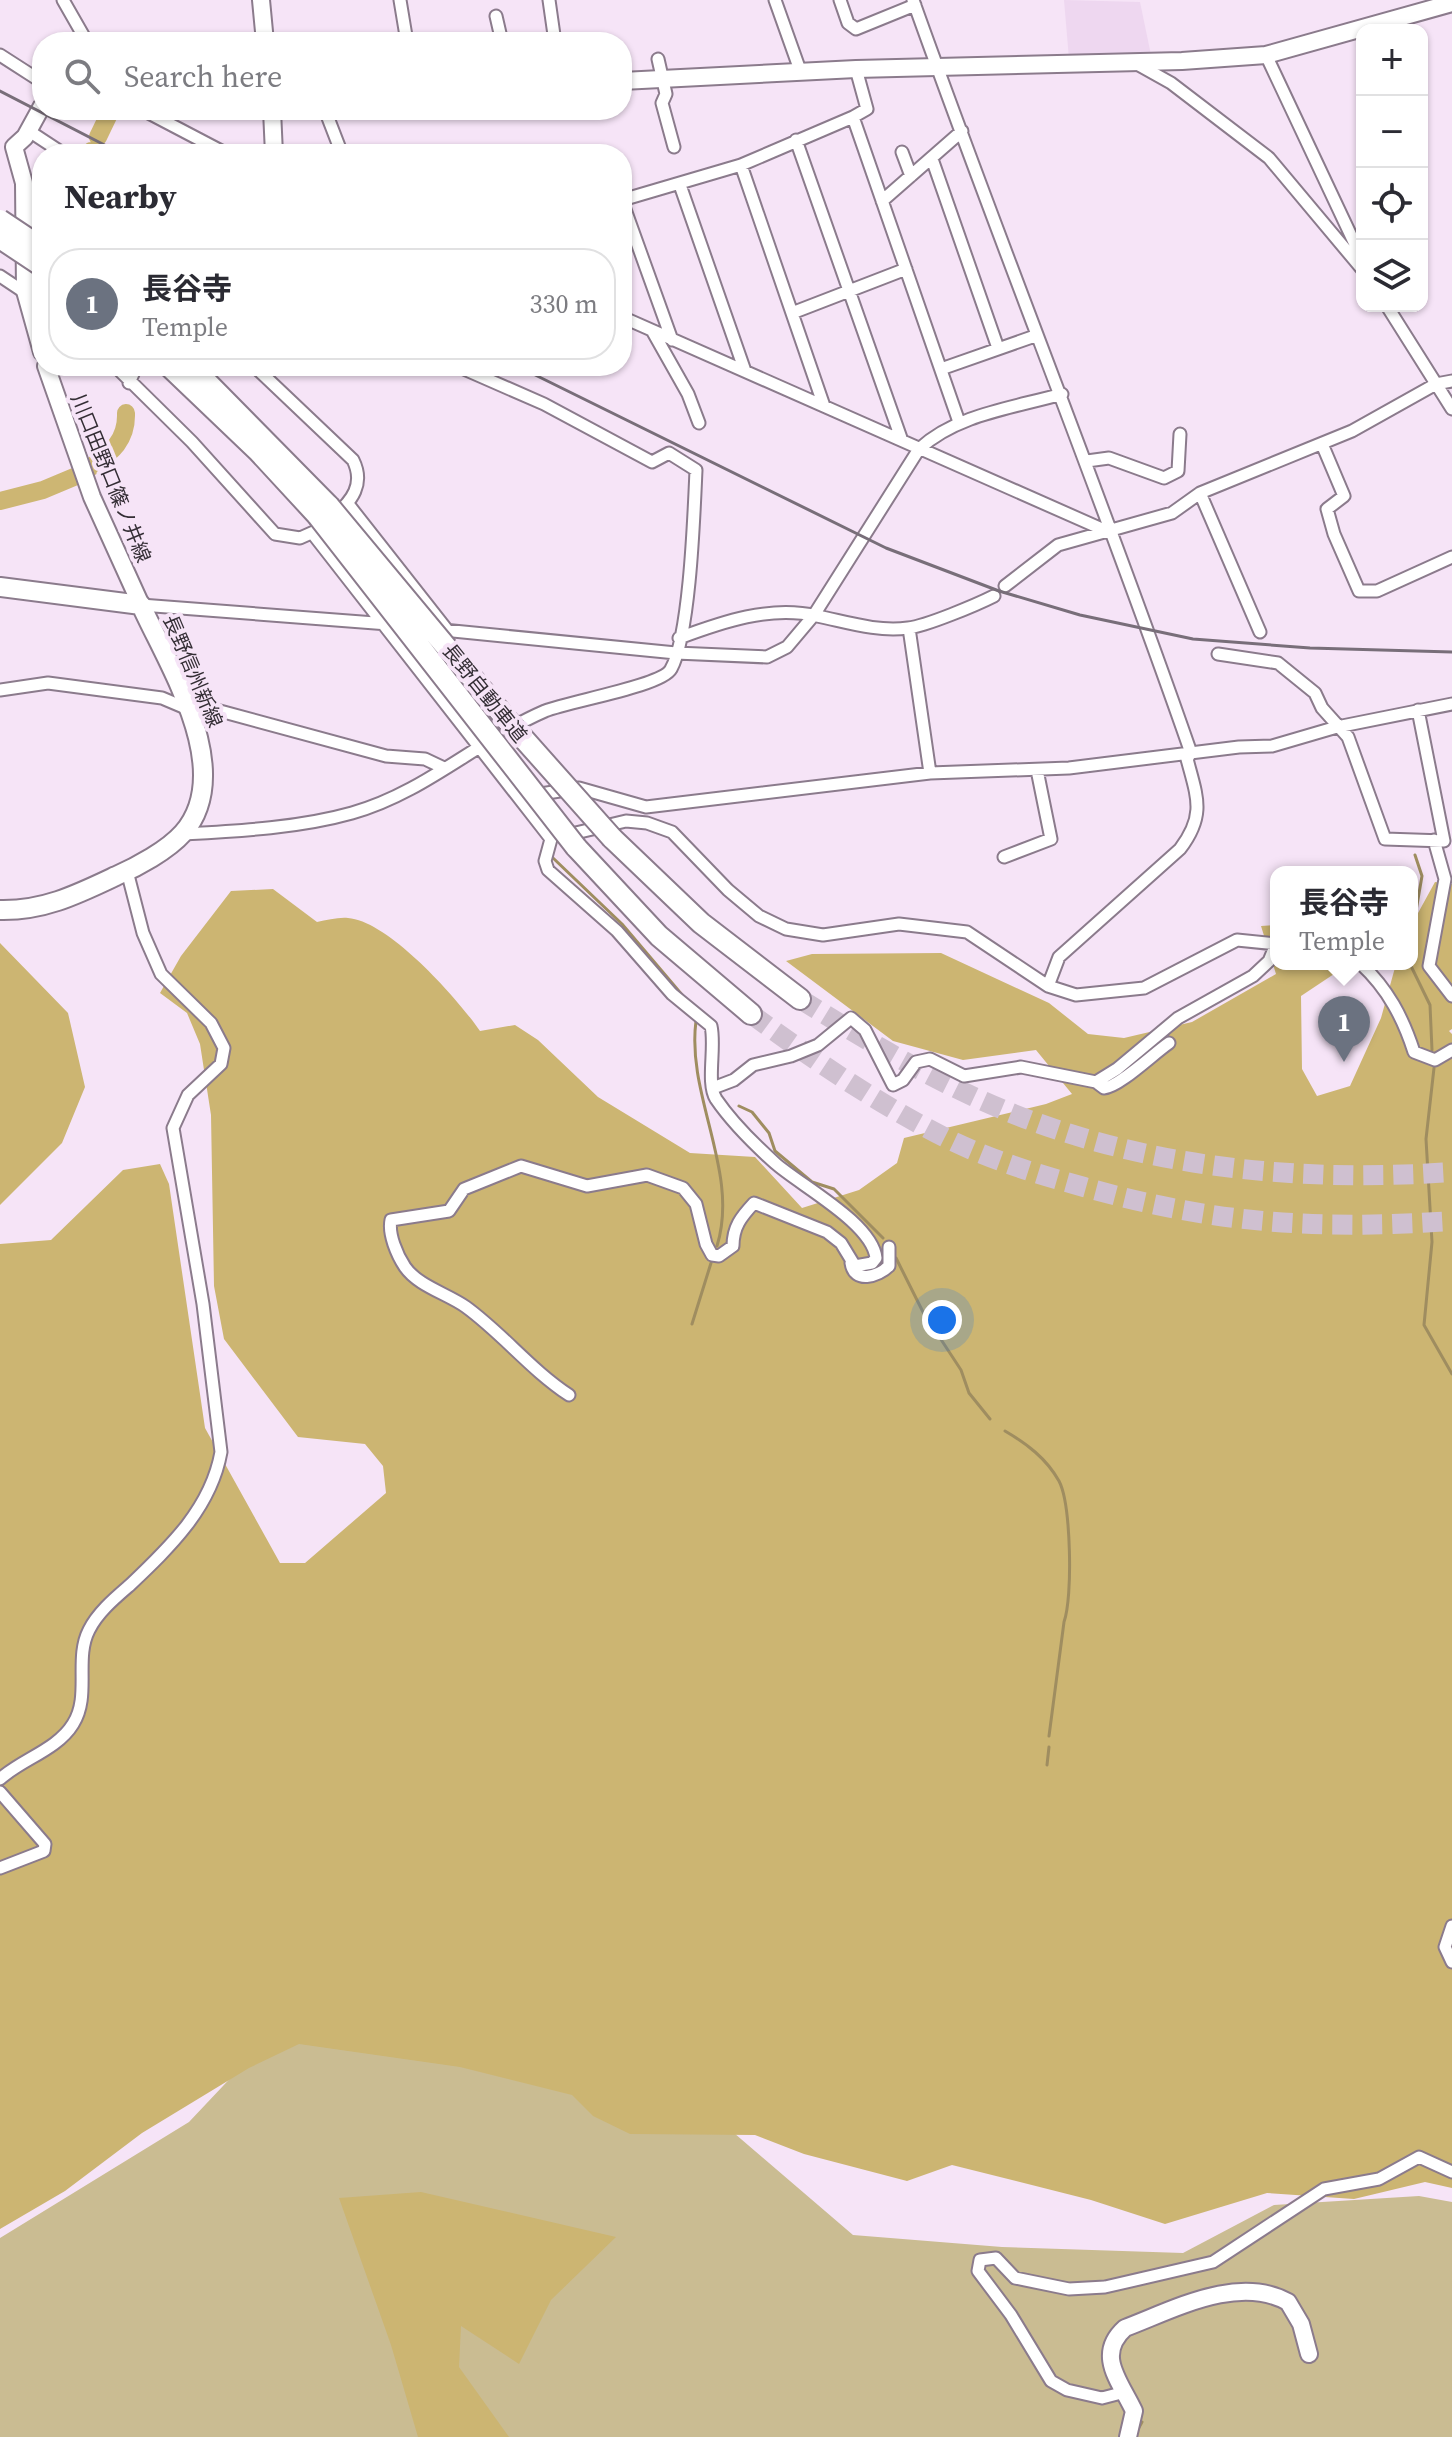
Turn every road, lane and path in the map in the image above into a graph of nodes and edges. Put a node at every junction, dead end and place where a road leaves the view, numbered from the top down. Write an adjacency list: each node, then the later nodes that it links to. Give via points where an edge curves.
1 (63, 0): 10 (street)
2 (261, 0): 11 (street)
3 (400, 0): 12 (street)
4 (549, 0): 14 (street)
5 (775, 0): 21 (street)
6 (840, 0): 7 (street, via 848,23 856,29)
7 (914, 3): 20 (street)
8 (1452, 3): 16 (street)
9 (496, 16): 13 (street)
10 (81, 32)
11 (264, 32)
12 (405, 32)
13 (500, 32)
14 (554, 32)
15 (0, 55): 22 (street)
16 (1266, 55): 18 (street); 52 (street)
17 (658, 59): 23 (street)
18 (1134, 63): 20 (street); 54 (street, via 1171,83 1269,158)
19 (856, 69): 20 (street); 21 (street); 25 (street, via 867,109)
20 (940, 69): 31 (street)
21 (801, 73): 23 (street)
22 (32, 76)
23 (664, 79): 24 (street); 38 (street, via 662,103)
24 (632, 81)
25 (853, 117): 32 (street); 45 (street)
26 (35, 120): 30 (street)
27 (162, 120): 34 (street)
28 (272, 120): 35 (street)
29 (329, 120): 36 (street)
30 (29, 131): 33 (street); 37 (street)
31 (962, 131): 40 (street); 65 (street)
32 (796, 140): 41 (street); 57 (street)
33 (49, 144)
34 (208, 144)
35 (274, 144)
36 (338, 144)
37 (7, 146): 46 (street, via 19,157)
38 (674, 147)
39 (902, 152): 42 (street)
40 (932, 159): 42 (street); 67 (street)
41 (741, 165): 43 (street); 61 (street)
42 (911, 176): 45 (street)
43 (680, 185): 44 (street); 69 (street)
44 (632, 197)
45 (882, 201): 55 (street)
46 (32, 206)
47 (0, 220): 51 (highway, bridge)
48 (32, 223): 58 (street, via 22,267)
49 (632, 228): 66 (street)
50 (0, 238): 53 (highway, bridge)
51 (32, 241)
52 (1356, 246)
53 (32, 259)
54 (1356, 261)
55 (906, 269): 57 (street); 68 (street)
56 (0, 276): 58 (street)
57 (850, 289): 61 (street); 86 (street)
58 (25, 291): 59 (street); 62 (street)
59 (32, 296)
60 (1391, 312): 79 (street)
61 (792, 313): 81 (street)
62 (32, 316)
63 (632, 322): 64 (street)
64 (653, 332): 66 (street); 84 (street)
65 (1035, 336): 67 (street); 80 (street)
66 (672, 340): 69 (street)
67 (998, 348): 68 (street)
68 (941, 369): 83 (street)
69 (745, 371): 81 (street)
70 (50, 376): 97 (street, 川口田野口篠ノ井線, via 92,497)
71 (123, 376): 78 (street)
72 (132, 376): 78 (street)
73 (180, 376): 91 (highway, 長野自動車道)
74 (200, 376): 91 (highway, 長野自動車道)
75 (265, 376): 91 (street, via 353,460 358,483)
76 (480, 376): 103 (street, via 652,462 669,453 696,470)
77 (1452, 381): 79 (street)
78 (129, 383): 91 (street, via 192,442 275,534 285,538)
79 (1436, 384): 82 (street); 87 (street)
80 (1062, 394): 83 (street); 89 (street)
81 (824, 406): 86 (street)
82 (1452, 409)
83 (959, 422): 88 (street)
84 (699, 423)
85 (1180, 434): 89 (street, via 1178,471 1164,478 1109,458)
86 (901, 438): 88 (street)
87 (1322, 444): 90 (street); 93 (street, via 1344,496 1327,509 1330,522 1359,591 1377,591)
88 (919, 449): 92 (street); 98 (street)
89 (1087, 461): 92 (street)
90 (1200, 493): 92 (street, via 1172,513); 102 (street)
91 (327, 515): 99 (street); 101 (street); 128 (highway, 長野自動車道, bridge, via 612,838 701,923); 129 (highway, 長野自動車道, bridge, via 576,847 659,936)
92 (1111, 533): 94 (street, via 1058,545); 112 (street)
93 (1452, 557)
94 (1005, 586)
95 (0, 587): 97 (main road, 長野信州新線)
96 (994, 596): 100 (street)
97 (141, 605): 99 (street); 108 (main road, 長野信州新線)
98 (814, 615): 100 (street, via 851,626); 103 (street, via 762,614); 104 (street, via 787,647 767,657)
99 (384, 624): 101 (street); 111 (street)
100 (909, 628): 115 (street)
101 (447, 630): 104 (street)
102 (1260, 632)
103 (679, 638): 104 (street)
104 (676, 653): 111 (street, via 671,669 654,683 545,711)
105 (1218, 654): 110 (street, via 1278,663 1315,693)
106 (0, 690): 108 (street, via 48,683 162,698)
107 (1452, 704): 109 (street)
108 (188, 709): 113 (street, via 220,711 386,756 425,759); 117 (main road, 長野信州新線, via 205,780)
109 (1418, 710): 110 (street); 119 (street, via 1444,841)
110 (1337, 727): 112 (street, via 1272,746); 119 (street, via 1352,746 1385,839)
111 (477, 745): 113 (street); 116 (street)
112 (1191, 753): 114 (street); 126 (street, via 1187,759 1198,802 1194,830 1180,849 1059,957)
113 (444, 768): 117 (street, via 424,784 352,813)
114 (1037, 770): 115 (street); 120 (street, via 1051,839)
115 (930, 773): 116 (street, via 646,807 579,788)
116 (517, 798): 118 (street)
117 (183, 834): 121 (main road)
118 (551, 839): 126 (street, via 626,821 647,823 672,832 728,890 759,916 786,929 823,935 899,924 967,932); 133 (street, via 548,870 617,931 682,1004 711,1026)
119 (1434, 840): 127 (street, via 1445,879 1429,966)
120 (1004, 857)
121 (127, 871): 122 (main road, via 44,907); 137 (street, via 143,933 161,974 211,1023 224,1048 221,1064 188,1095 173,1128 221,1452 202,1504 183,1532 89,1630 82,1650 81,1699 72,1727)
122 (0, 910)
123 (1270, 944): 126 (street, via 1233,942 1144,988 1076,995)
124 (1270, 959): 132 (street, via 1253,976 1178,1018)
125 (1367, 970): 131 (street, via 1404,1021 1414,1052 1435,1060)
126 (1048, 986)
127 (1452, 996)
128 (800, 999)
129 (751, 1014)
130 (1169, 1043): 132 (street, via 1119,1084 1104,1088)
131 (1452, 1050)
132 (1096, 1082): 133 (street, via 1021,1067 964,1076 930,1059 916,1062 893,1085 865,1030 851,1018 818,1045 753,1065)
133 (713, 1088): 135 (street, via 715,1097 775,1163 872,1242 872,1263)
134 (889, 1247): 135 (street, via 889,1266 872,1276 860,1276)
135 (851, 1263): 136 (street, via 841,1243 827,1232 754,1203 740,1218 733,1246 712,1255 696,1204 683,1188 647,1175 587,1186 521,1166 464,1189 449,1211 391,1220 395,1244 412,1274 466,1307 541,1377)
136 (569, 1395)
137 (0, 1779)
138 (0, 1792): 139 (street, via 45,1844 44,1851)
139 (0, 1868)
140 (1452, 1926): 141 (street, via 1445,1947)
141 (1452, 1962)
142 (1452, 2172): 144 (street, via 1419,2157 1379,2179 1324,2189 1213,2262 1105,2287 1069,2289 1015,2278 996,2258 980,2260 978,2271 1051,2381 1102,2398)
143 (1309, 2354): 144 (street, via 1288,2302 1254,2291 1231,2292 1125,2328 1115,2337 1109,2363)
144 (1125, 2392): 145 (street, via 1134,2411)
145 (1128, 2437)

